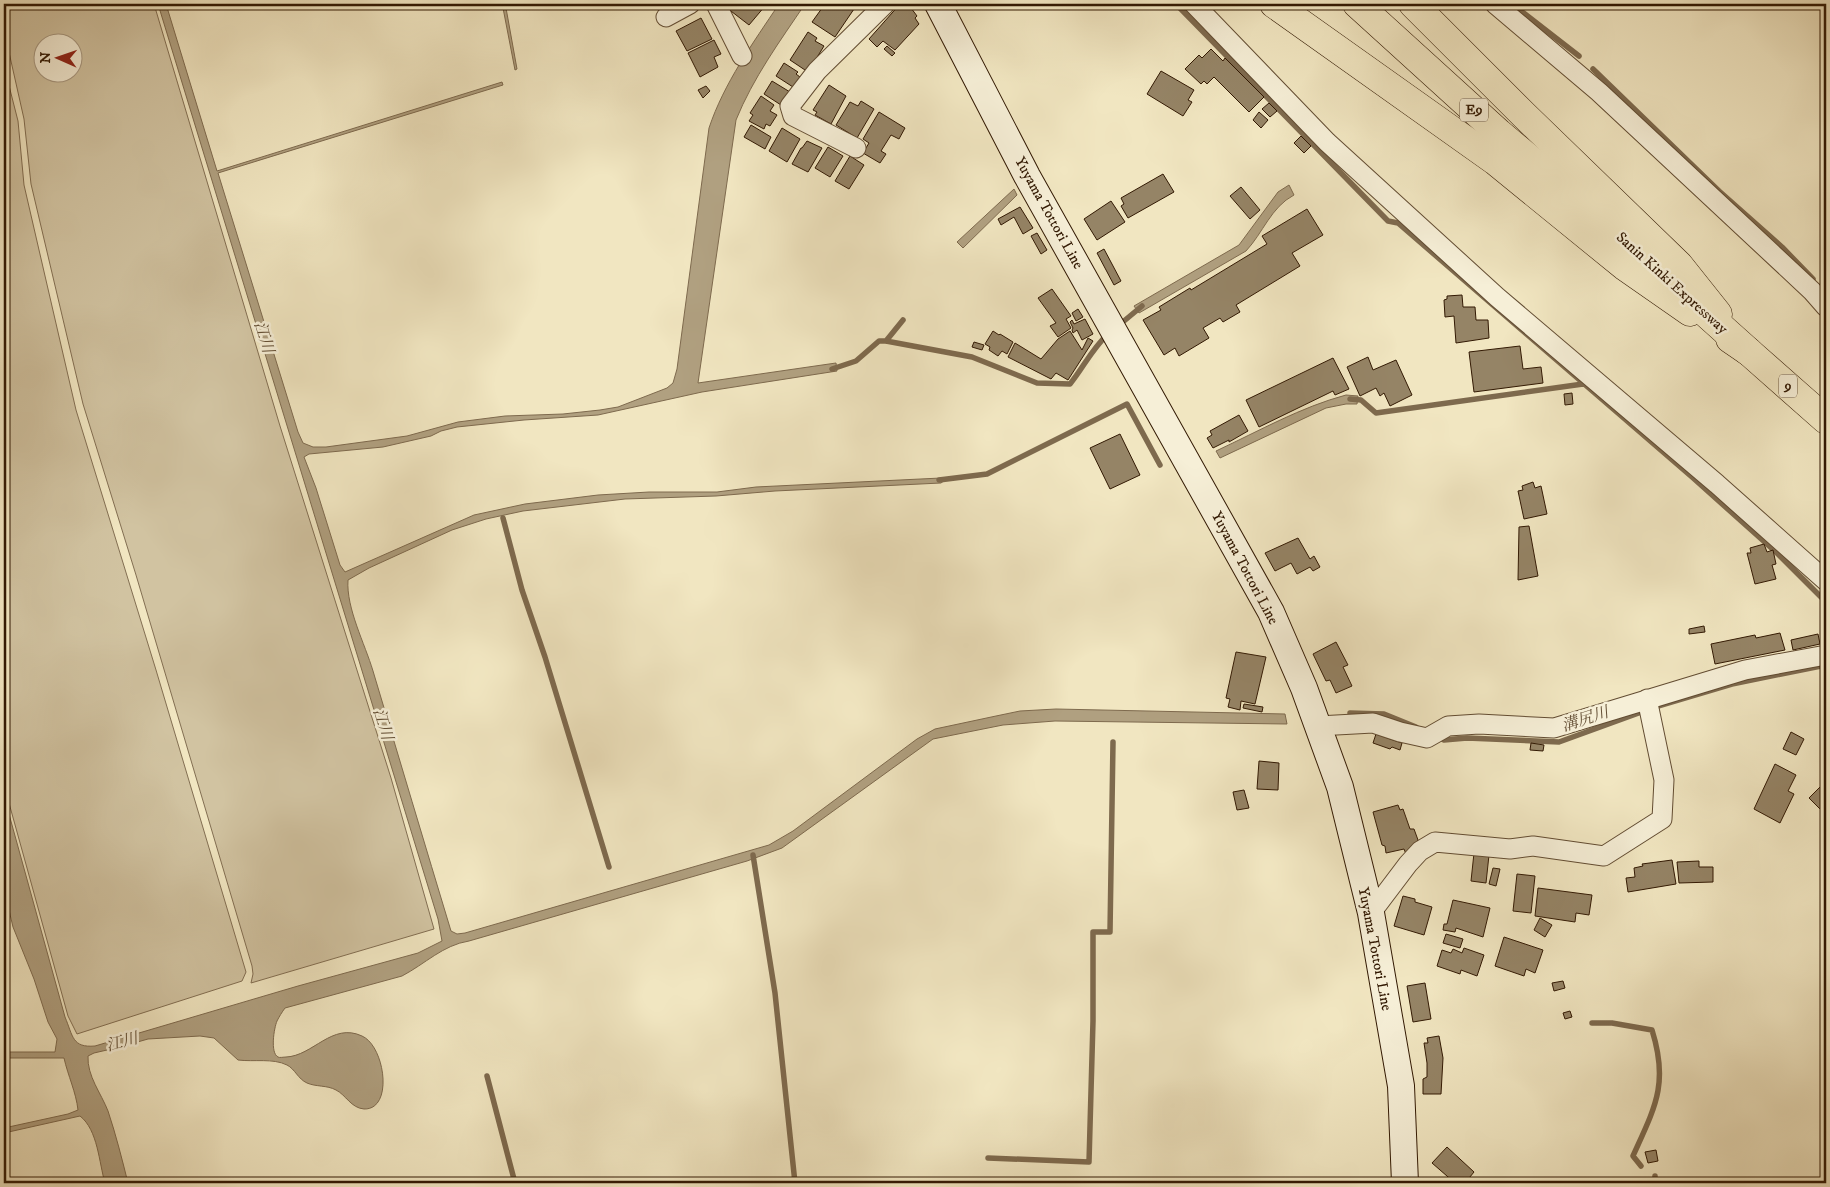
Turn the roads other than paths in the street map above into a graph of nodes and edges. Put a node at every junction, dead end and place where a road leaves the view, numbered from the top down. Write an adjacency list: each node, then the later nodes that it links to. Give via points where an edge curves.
1 (690, 4): 11 (street)
2 (716, 4): 12 (street)
3 (885, 4): 13 (street, via 817,71 790,106 793,116)
4 (938, 4): 21 (main road, Yuyama Tottori Line, via 1027,176 1271,612)
5 (1194, 4): 18 (street, via 1327,142 1497,296)
6 (1274, 4): 16 (highway, via 1495,161 1624,266)
7 (1357, 4): 14 (highway, Sanin Kinki Expressway / E9, via 1499,133)
8 (1375, 4): 14 (highway, Sanin Kinki Expressway / E9, via 1507,126)
9 (1413, 4): 16 (highway, via 1679,265)
10 (1495, 4): 15 (street, via 1599,92)
11 (666, 18)
12 (742, 56)
13 (856, 148)
14 (1594, 213): 16 (highway, Sanin Kinki Expressway / E9)
15 (1826, 307)
16 (1749, 352): 17 (highway, 9)
17 (1826, 420)
18 (1826, 581)
19 (1826, 655): 20 (street, via 1745,670)
20 (1647, 699): 21 (street, via 1554,728 1478,724 1448,726 1427,738 1372,723); 22 (street, via 1664,780 1662,819 1604,856 1533,846 1510,849 1435,842 1408,864)
21 (1318, 726): 22 (main road, Yuyama Tottori Line, via 1340,787)
22 (1371, 913): 23 (main road, Yuyama Tottori Line, via 1401,1086)
23 (1405, 1183)

